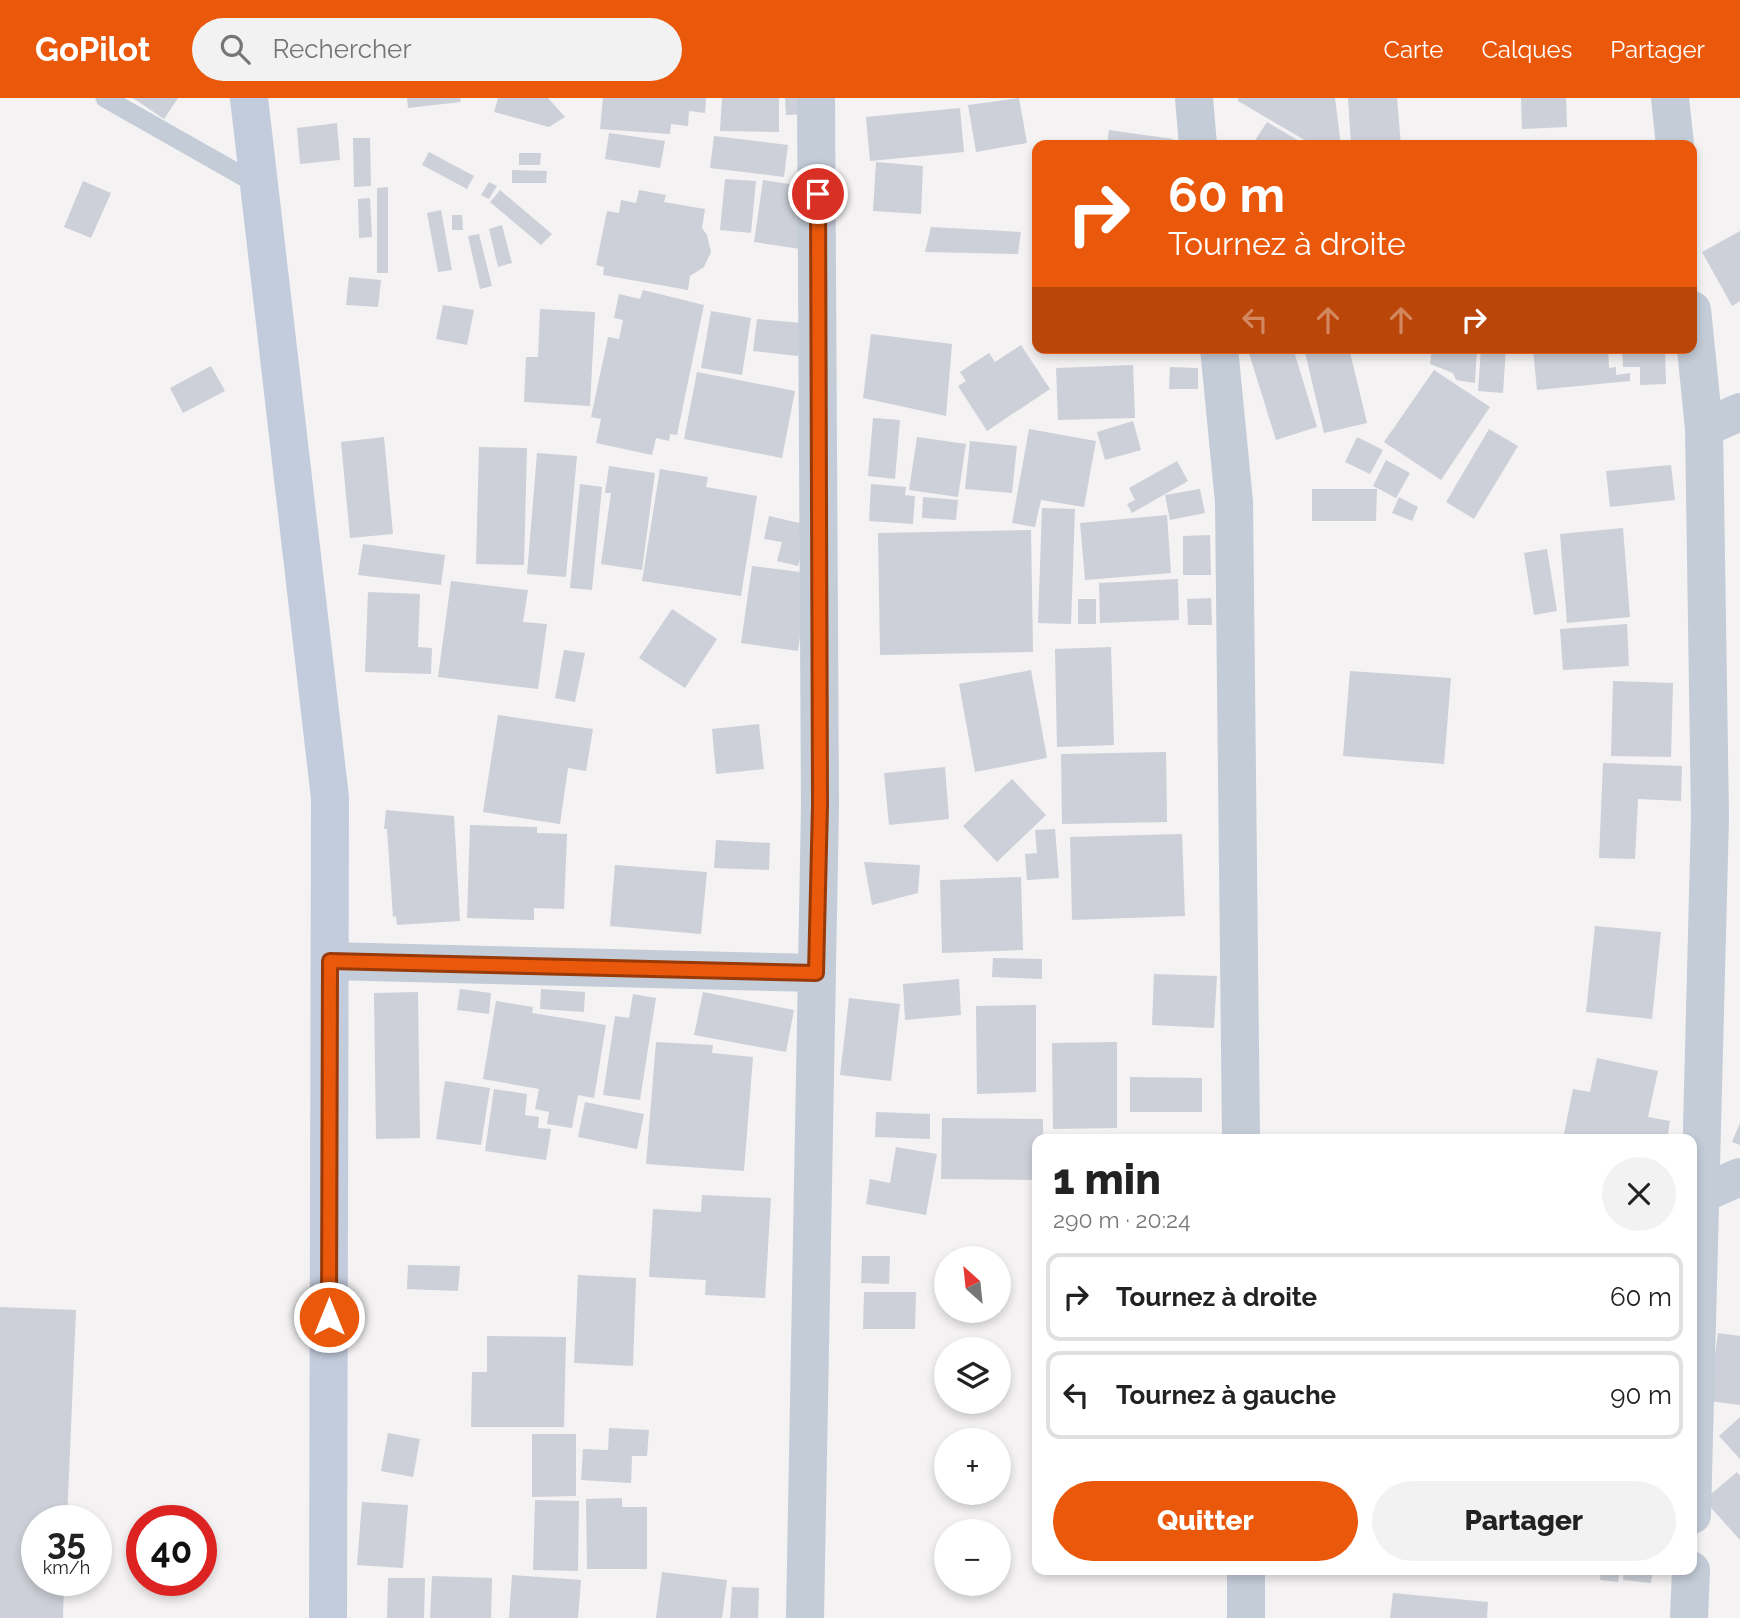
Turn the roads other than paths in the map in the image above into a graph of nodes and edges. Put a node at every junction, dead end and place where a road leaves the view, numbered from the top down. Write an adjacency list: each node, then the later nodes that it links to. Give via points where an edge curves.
1 (105, 98): 8 (lane)
2 (249, 98): 8 (street)
3 (816, 98): 15 (street, via 820,777)
4 (1194, 98): 6 (street)
5 (1670, 98): 7 (street)
6 (1198, 140)
7 (1674, 140)
8 (260, 186): 14 (street, via 331,798)
9 (1220, 354): 16 (street, via 1234,502)
10 (1696, 354): 12 (street)
11 (1740, 412): 12 (street)
12 (1704, 428): 13 (street)
13 (1725, 808): 18 (street)
14 (330, 961): 15 (street); 22 (street)
15 (816, 973): 23 (street)
16 (1241, 1134)
17 (1740, 1177): 18 (street)
18 (1701, 1194): 19 (street)
19 (1697, 1337)
20 (1246, 1575): 24 (street)
21 (1691, 1575): 25 (street)
22 (328, 1618)
23 (805, 1618)
24 (1246, 1618)
25 (1689, 1618)

